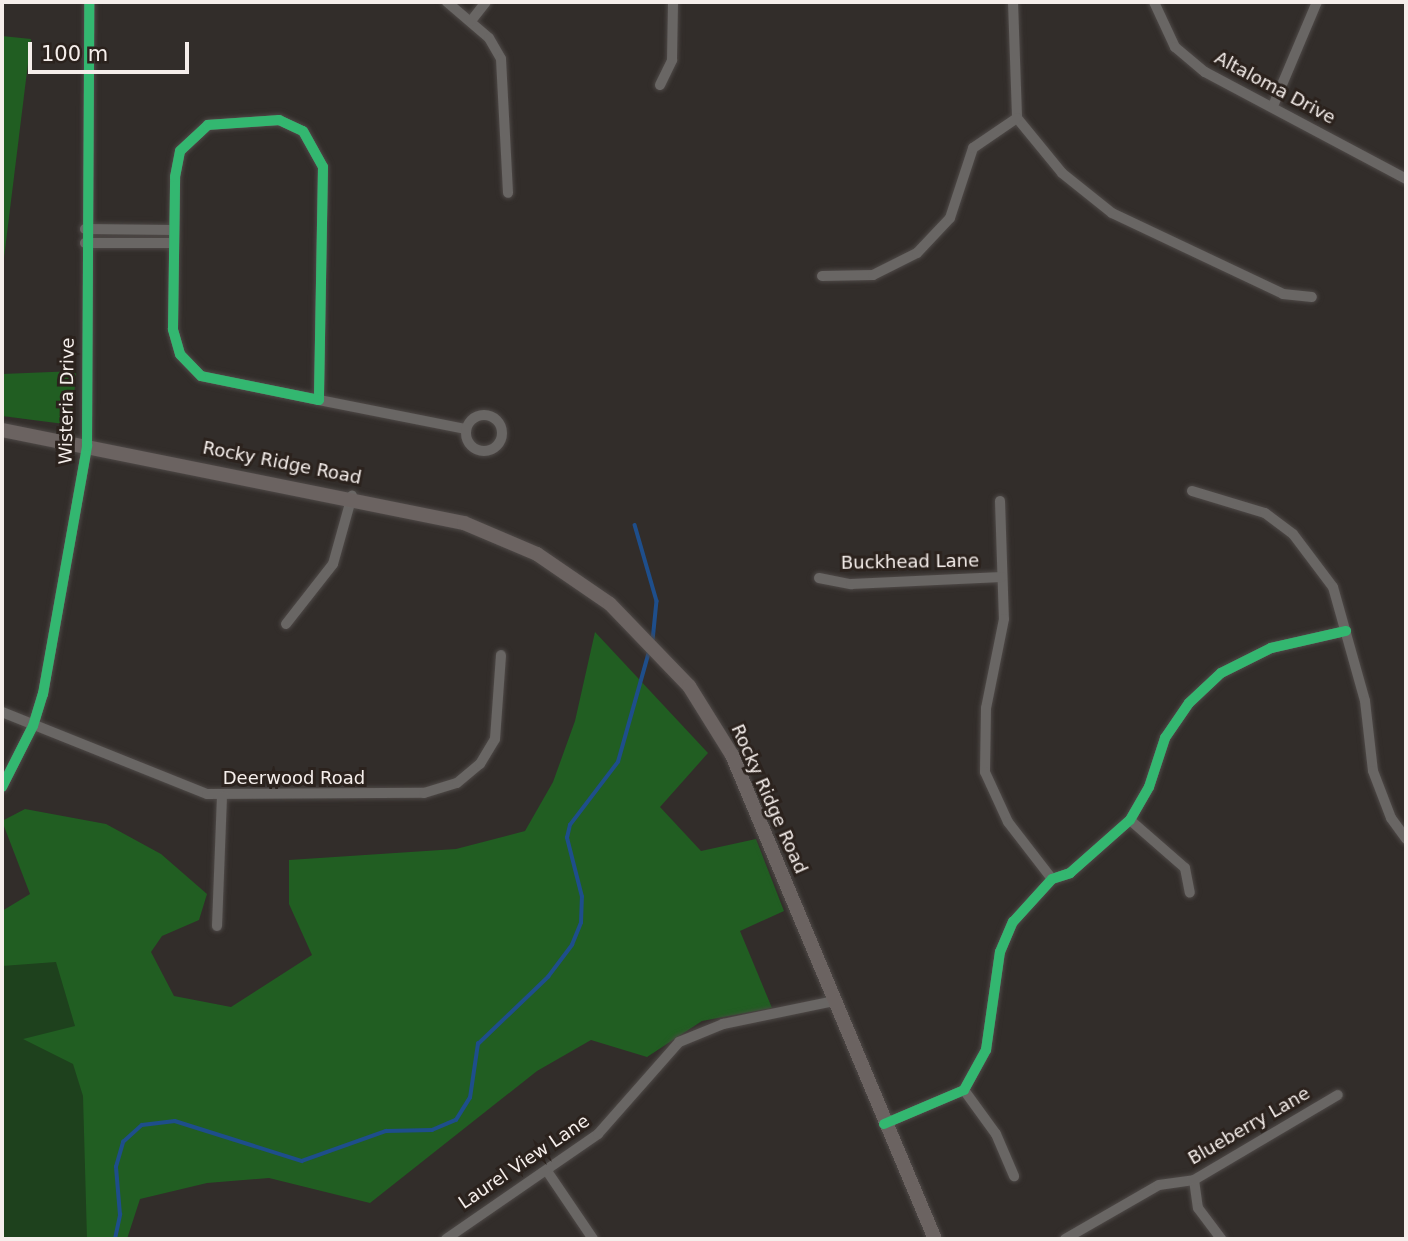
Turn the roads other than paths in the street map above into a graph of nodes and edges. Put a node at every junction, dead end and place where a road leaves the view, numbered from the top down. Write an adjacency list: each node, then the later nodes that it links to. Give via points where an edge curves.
1 (89, 2): 14 (street, Wisteria Drive)
2 (447, 2): 8 (street)
3 (486, 2): 8 (street)
4 (673, 2): 9 (street, via 672,60)
5 (1013, 2): 11 (street)
6 (1154, 2): 10 (street, Altaloma Drive, via 1175,47 1205,72)
7 (1317, 2): 10 (street)
8 (471, 21): 13 (street, via 501,58)
9 (660, 85)
10 (1273, 106): 12 (street, Altaloma Drive)
11 (1017, 118): 18 (street, via 973,148 950,218 917,253 873,275); 19 (street, via 1062,173 1112,213 1283,295)
12 (1406, 179)
13 (508, 193)
14 (85, 229): 15 (street); 16 (street, Wisteria Drive)
15 (174, 230): 17 (street); 20 (street, via 177,163 198,130 221,122 279,120 311,139 323,186)
16 (85, 243): 17 (street); 23 (street, Wisteria Drive)
17 (174, 243): 20 (street, via 173,329 186,363 211,379)
18 (822, 276)
19 (1311, 297)
20 (319, 400): 21 (street)
21 (466, 429)
22 (2, 430): 23 (main road, Rocky Ridge Road)
23 (87, 446): 25 (main road, Rocky Ridge Road); 33 (street, Wisteria Drive)
24 (1192, 491): 30 (street, via 1239,502 1293,534 1333,587)
25 (352, 496): 29 (street, via 333,564); 41 (main road, Rocky Ridge Road, via 494,533 537,554 610,604 681,676 732,755)
26 (1000, 501): 27 (street)
27 (1002, 577): 28 (street, Buckhead Lane, via 851,584); 38 (street, via 1004,619 986,708 985,772 1008,822)
28 (819, 578)
29 (286, 624)
30 (1346, 631): 36 (street, via 1271,648 1221,674 1189,703 1165,738 1149,787); 37 (street, via 1365,701 1373,771 1391,818)
31 (501, 655): 35 (street, Deerwood Road, via 495,739 480,764 457,783 424,793)
32 (2, 712): 33 (street, Deerwood Road)
33 (33, 726): 34 (street, Wisteria Drive); 35 (street, Deerwood Road, via 170,782)
34 (2, 787)
35 (222, 796): 40 (street)
36 (1130, 820): 38 (street, via 1070,873); 39 (street, via 1185,868)
37 (1406, 839)
38 (1052, 879): 42 (street, via 1013,922 1000,952 986,1050)
39 (1190, 892)
40 (218, 926)
41 (834, 1001): 44 (main road, Rocky Ridge Road); 45 (street, Laurel View Lane, via 723,1024 680,1042 654,1065 608,1125)
42 (964, 1090): 44 (street); 46 (street, via 996,1134)
43 (1338, 1095): 47 (street, Blueberry Lane)
44 (884, 1124): 50 (main road, Rocky Ridge Road)
45 (547, 1171): 48 (street, Laurel View Lane, via 491,1203); 49 (street)
46 (1014, 1176)
47 (1194, 1180): 51 (street, Blueberry Lane, via 1159,1185); 52 (street, via 1198,1208)
48 (446, 1239)
49 (593, 1239)
50 (935, 1239)
51 (1065, 1239)
52 (1221, 1239)

